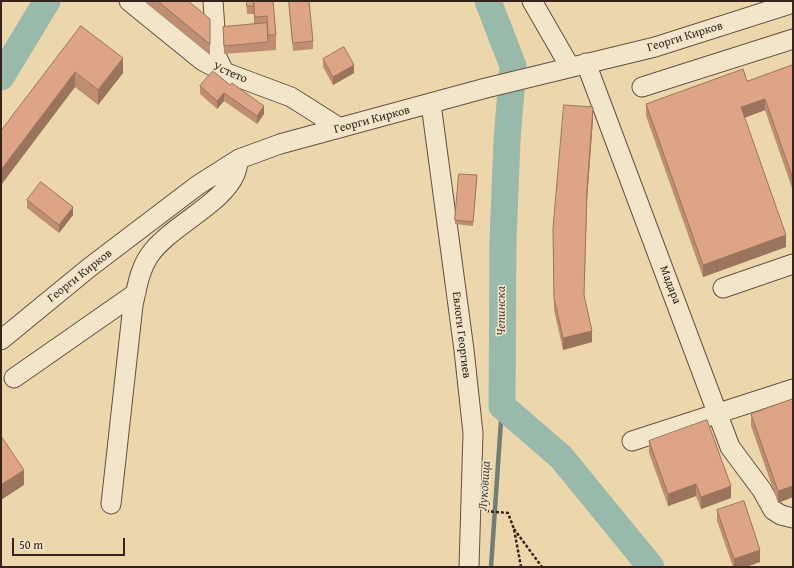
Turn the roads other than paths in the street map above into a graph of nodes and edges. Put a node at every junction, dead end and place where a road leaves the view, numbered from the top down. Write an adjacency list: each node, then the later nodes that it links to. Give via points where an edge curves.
1 (129, 1): 7 (street, Устето, via 203,61)
2 (213, 1): 7 (street, via 217,57)
3 (532, 1): 6 (street, Мадара)
4 (793, 3): 6 (street, Георги Кирков, via 655,47)
5 (793, 38): 8 (street)
6 (572, 66): 9 (street, Георги Кирков); 18 (street, Мадара)
7 (224, 72): 10 (street, Устето, via 291,97)
8 (642, 87)
9 (431, 104): 10 (street, Георги Кирков); 22 (street, Евлоги Георгиев, via 473,434)
10 (340, 128): 11 (street, Георги Кирков, via 280,144)
11 (239, 159): 14 (street, via 235,175 225,189 165,238 150,255 140,273); 15 (street, Георги Кирков, via 198,185 90,267)
12 (793, 264): 13 (street)
13 (723, 288)
14 (136, 293): 16 (street); 20 (street)
15 (1, 340)
16 (14, 378)
17 (793, 389): 18 (street)
18 (718, 413): 19 (street); 21 (street, Мадара, via 730,448 762,490 767,502 781,515)
19 (632, 441)
20 (111, 504)
21 (793, 518)
22 (469, 567)

